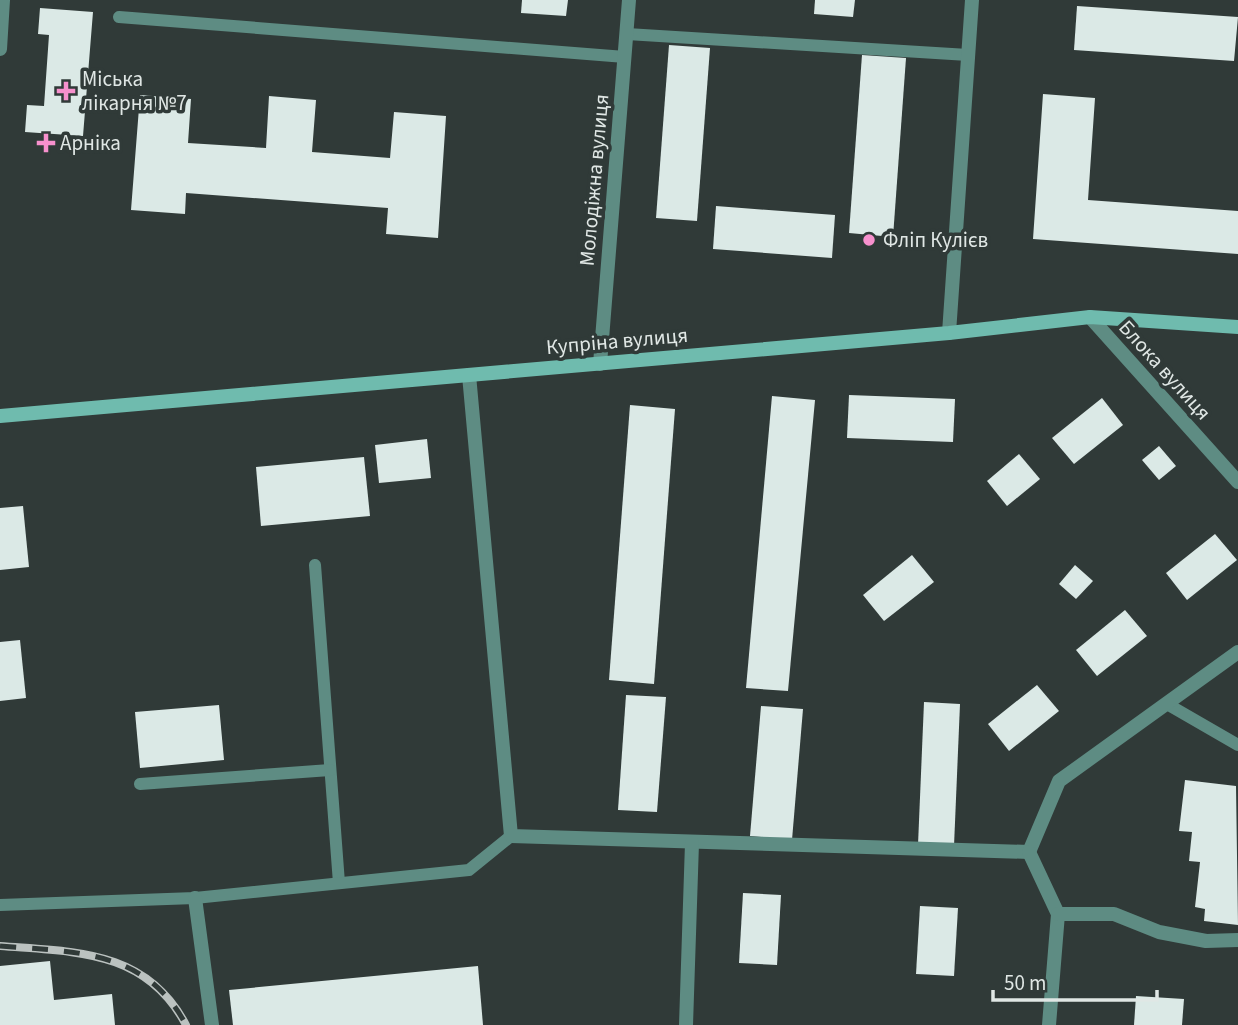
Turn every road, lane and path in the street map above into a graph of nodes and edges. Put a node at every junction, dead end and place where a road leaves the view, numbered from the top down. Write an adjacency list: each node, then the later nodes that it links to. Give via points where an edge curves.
1 (3, 0): 6 (street)
2 (629, 0): 5 (street, Молодіжна вулиця)
3 (972, 0): 7 (street)
4 (119, 17): 8 (lane)
5 (626, 34): 7 (lane); 8 (street, Молодіжна вулиця)
6 (0, 49)
7 (968, 55): 11 (street)
8 (625, 57): 12 (street, Молодіжна вулиця)
9 (1090, 317): 10 (main road, Купріна вулиця); 11 (main road, Купріна вулиця); 15 (street, Блока вулиця)
10 (1238, 327)
11 (949, 333): 12 (main road, Купріна вулиця)
12 (600, 364): 13 (main road, Купріна вулиця)
13 (468, 375): 14 (main road, Купріна вулиця); 22 (street)
14 (0, 416)
15 (1238, 482)
16 (315, 565): 20 (lane)
17 (1238, 652): 18 (street)
18 (1167, 704): 19 (lane); 24 (street, via 1059,781)
19 (1238, 745)
20 (330, 770): 21 (lane); 25 (lane)
21 (141, 784)
22 (510, 836): 23 (street); 25 (lane, via 469,870)
23 (692, 843): 24 (street); 31 (street)
24 (1029, 852): 28 (street)
25 (339, 883): 26 (lane)
26 (195, 898): 27 (lane); 30 (street)
27 (0, 905)
28 (1058, 914): 29 (street, via 1114,914 1159,932 1206,942); 32 (street)
29 (1238, 940)
30 (212, 1025)
31 (686, 1025)
32 (1049, 1025)

